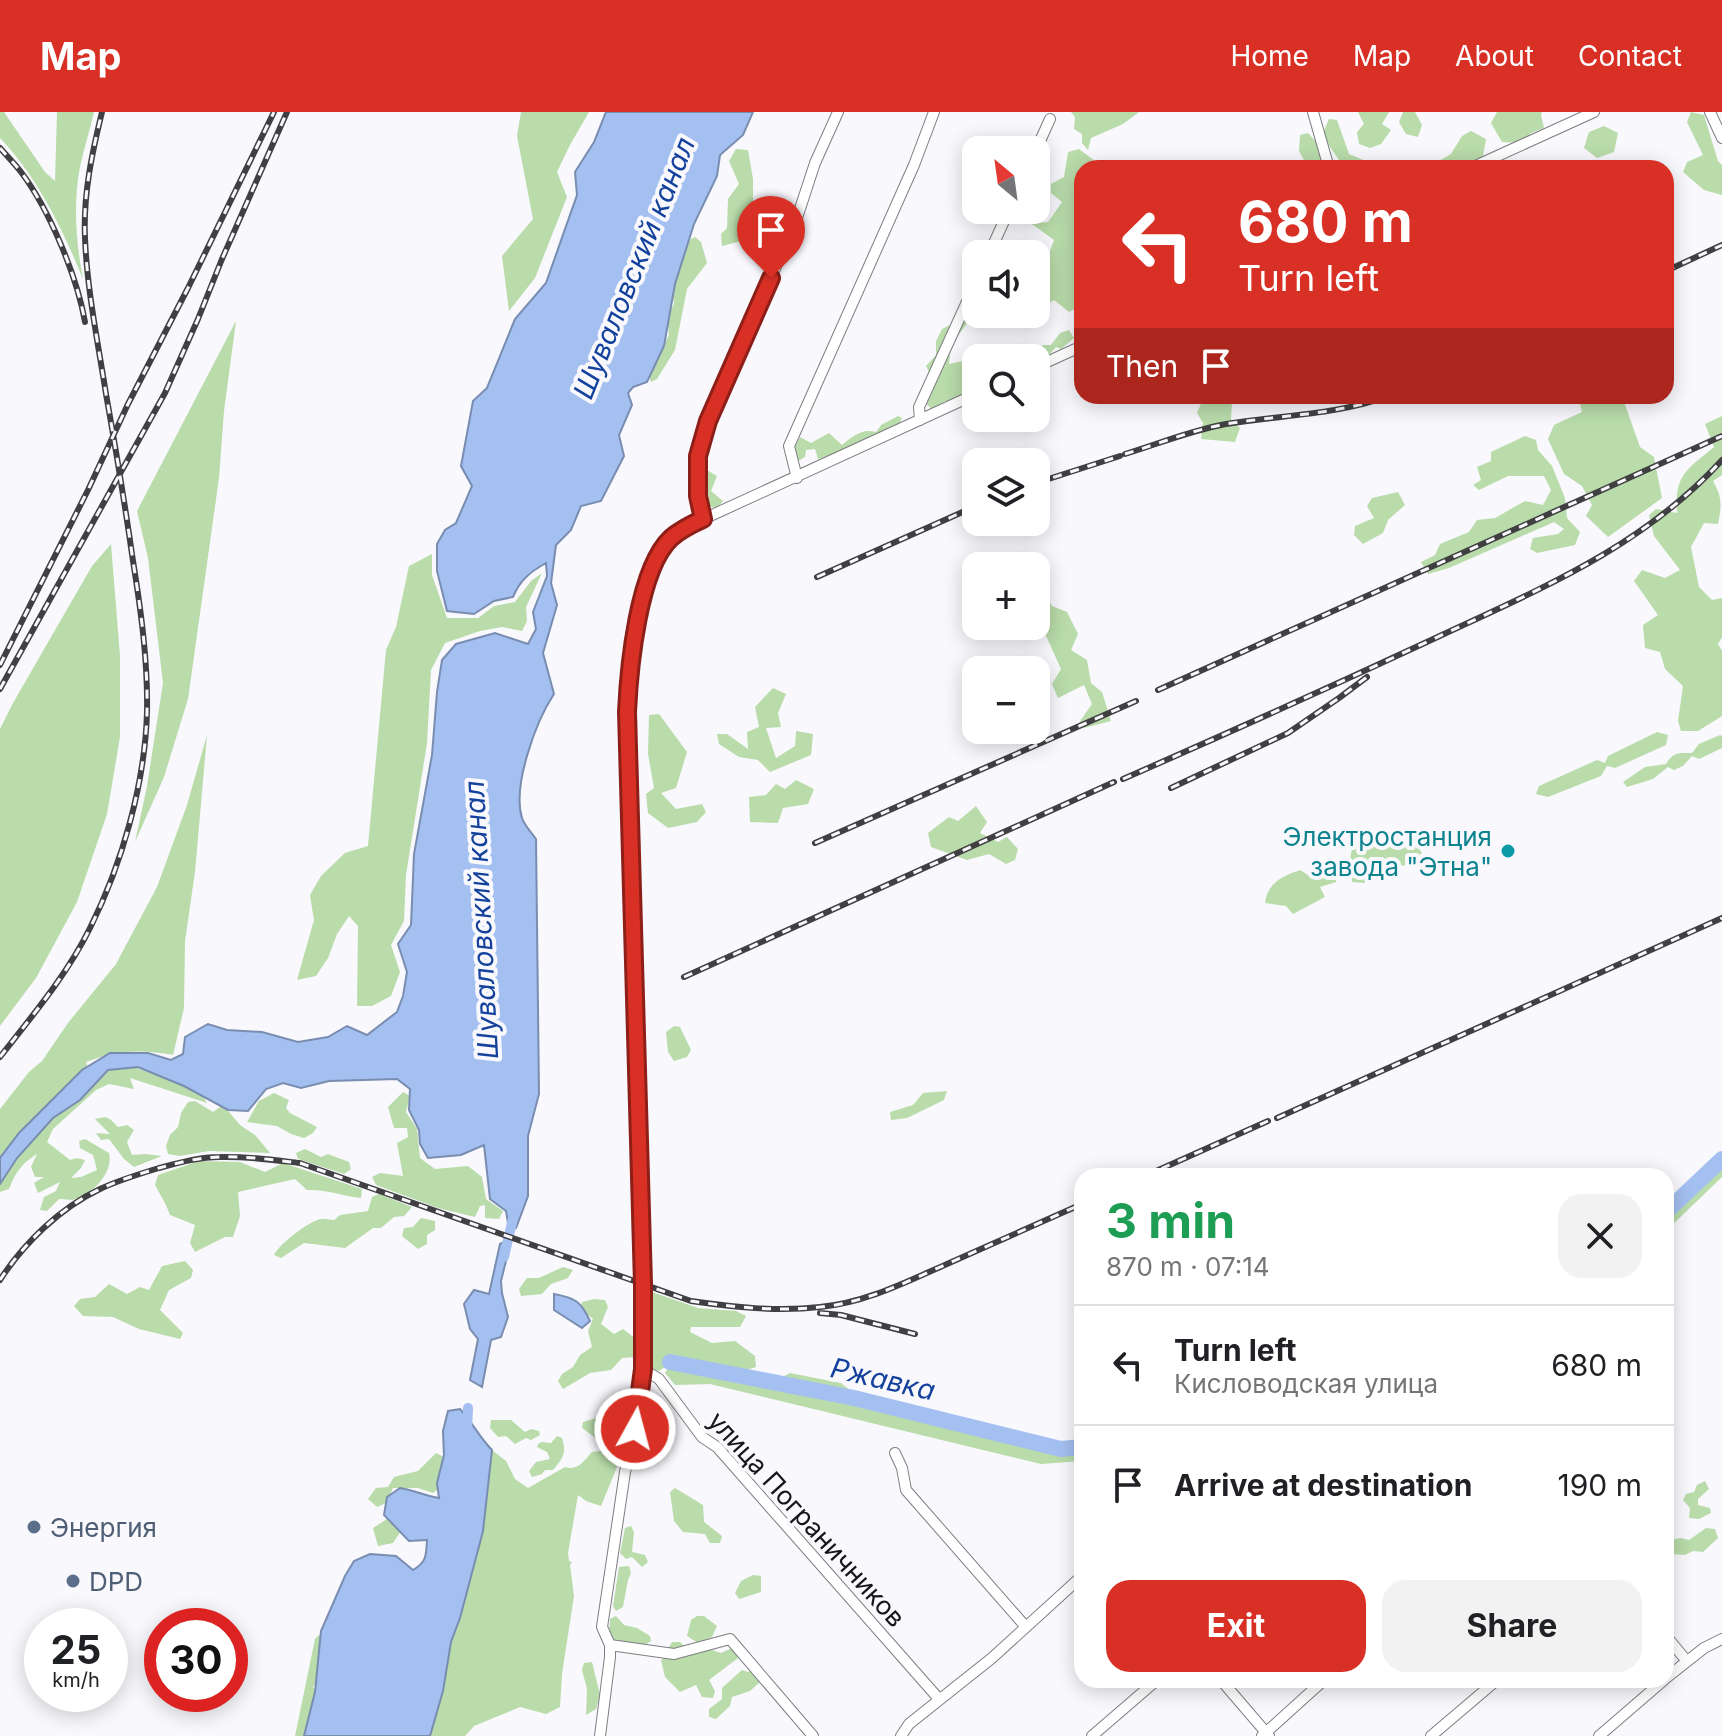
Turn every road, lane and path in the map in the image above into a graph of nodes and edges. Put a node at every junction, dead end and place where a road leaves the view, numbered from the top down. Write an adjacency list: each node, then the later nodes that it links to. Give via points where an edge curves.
1 (838, 112): 17 (street, via 708,421 698,456)
2 (934, 112): 16 (street, via 789,446)
3 (1313, 112): 9 (street)
4 (1594, 112): 10 (street)
5 (1710, 112): 8 (street)
6 (1050, 119): 7 (street)
7 (1042, 136)
8 (1722, 138)
9 (1327, 160)
10 (1489, 160)
11 (962, 313): 15 (street, via 919,407)
12 (1074, 350): 13 (street)
13 (1050, 361)
14 (962, 400): 15 (street)
15 (920, 420): 16 (street)
16 (797, 478): 17 (street)
17 (703, 519): 18 (street, via 671,538 653,564 638,614 627,712)
18 (643, 1369): 23 (street, via 602,1627); 32 (street, улица Пограничников, via 659,1379 702,1437 717,1447)
19 (895, 1453): 21 (street, via 906,1490)
20 (1074, 1583): 21 (street)
21 (1025, 1626): 32 (street)
22 (1722, 1639): 25 (street)
23 (610, 1645): 34 (street); 35 (street, via 674,1654 730,1639)
24 (1674, 1646): 25 (street)
25 (1686, 1660): 26 (street)
26 (1674, 1671)
27 (1148, 1688): 37 (street)
28 (1227, 1688): 33 (street)
29 (1315, 1688): 33 (street)
30 (1488, 1688): 38 (street)
31 (1655, 1688): 39 (street)
32 (939, 1699): 36 (street)
33 (1265, 1735)
34 (600, 1736)
35 (813, 1736)
36 (901, 1736)
37 (1092, 1736)
38 (1431, 1736)
39 (1599, 1736)

